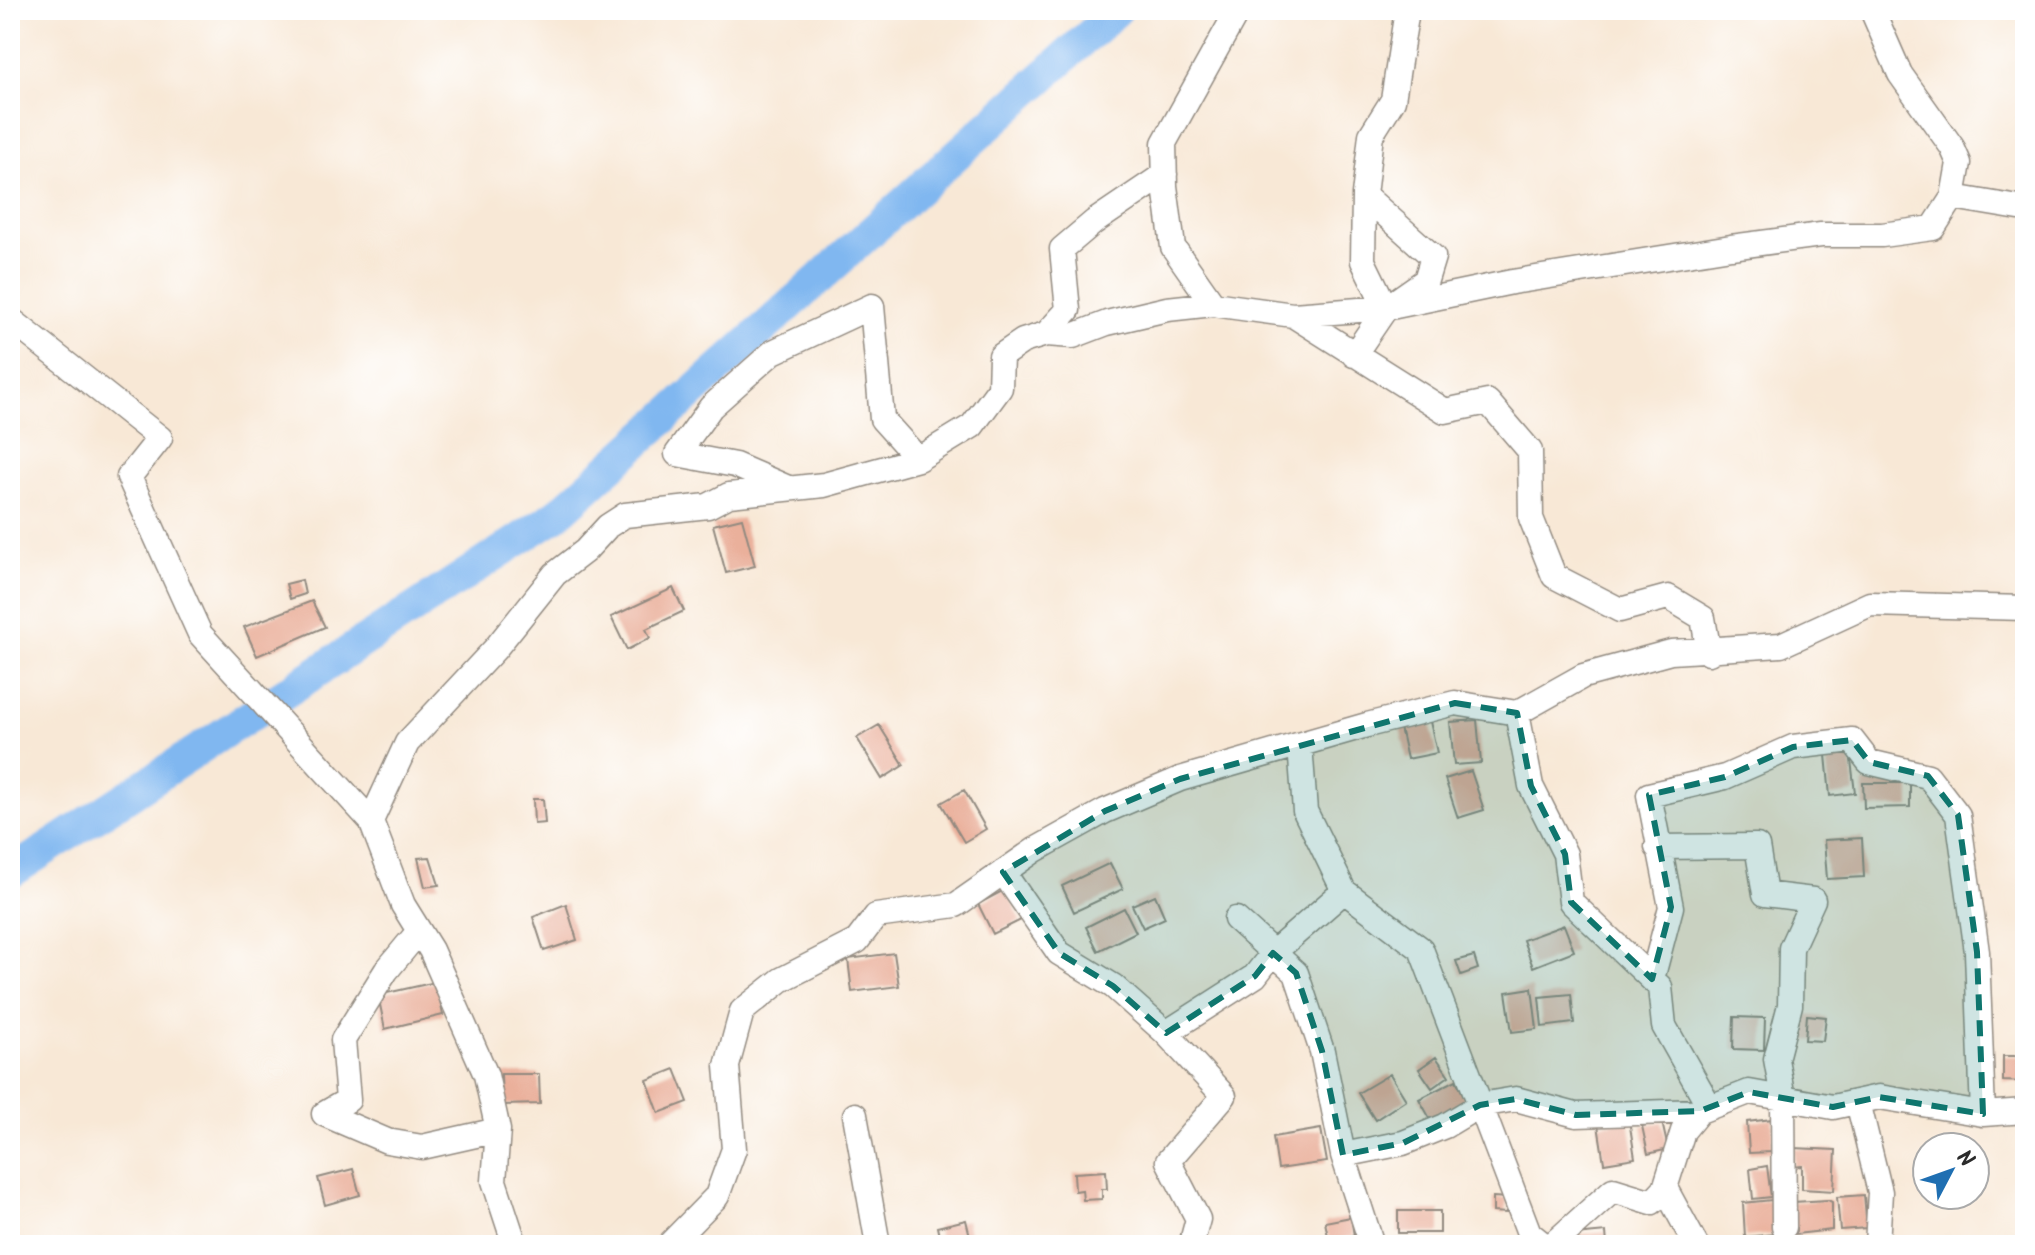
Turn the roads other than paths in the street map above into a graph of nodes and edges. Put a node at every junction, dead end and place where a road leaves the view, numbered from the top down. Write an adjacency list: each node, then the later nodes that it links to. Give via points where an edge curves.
1 (1238, 10): 4 (street, via 1164,143)
2 (1407, 10): 5 (street, via 1393,100 1371,135)
3 (1870, 10): 6 (street, via 1900,74 1952,147 1959,163)
4 (1165, 174): 8 (street, via 1173,247); 12 (street, via 1062,249 1068,310)
5 (1364, 195): 9 (street, via 1363,261); 9 (street, via 1433,257 1426,280)
6 (1953, 197): 7 (street); 9 (street, via 1933,228 1731,247)
7 (2025, 209)
8 (1213, 304): 10 (street); 12 (street, via 1137,316 1073,336)
9 (1386, 308): 10 (street); 13 (street)
10 (1293, 315): 13 (street)
11 (10, 319): 20 (street, via 160,438 129,477 200,634)
12 (1046, 334): 14 (street, via 1001,356 1000,388 972,426)
13 (1354, 355): 17 (street, via 1445,411 1488,402 1530,451 1531,518 1554,576 1620,610 1668,597 1703,618)
14 (918, 459): 15 (street, via 868,476); 15 (street, via 882,419 872,306 773,352 711,407 677,454 735,465)
15 (790, 489): 20 (street, via 729,495 708,506 625,515 608,526 555,574 495,649 407,743)
16 (2025, 608): 17 (street, via 1870,604 1781,645)
17 (1709, 653): 18 (street, via 1671,652 1583,676)
18 (1517, 713): 19 (street, via 1455,703); 27 (street, via 1531,786 1565,854 1571,902)
19 (1300, 745): 22 (street, via 1180,779 1105,811); 23 (street, via 1305,811)
20 (371, 821): 25 (street, via 403,905)
21 (1657, 847): 27 (street, via 1671,907); 29 (street, via 1757,846 1765,894 1813,900 1791,948 1790,1005 1776,1059); 34 (street, via 1649,795 1725,777 1793,747 1852,740 1869,762 1928,776 1958,815 1977,952)
22 (1003, 872): 28 (street, via 1059,953 1113,986); 41 (street, via 956,905 876,916 857,941 781,980 742,1011 727,1066 734,1149 717,1196)
23 (1344, 891): 26 (street); 31 (street, via 1421,949)
24 (1236, 919): 26 (street)
25 (419, 931): 36 (street, via 477,1053); 36 (street, via 386,971 343,1040 348,1100 324,1114 387,1141 422,1147)
26 (1273, 953): 28 (street, via 1255,976); 37 (street, via 1296,973 1322,1051)
27 (1652, 979): 32 (street, via 1660,987 1664,1026 1707,1102)
28 (1166, 1033): 43 (street, via 1224,1096 1168,1161 1198,1219)
29 (1783, 1098): 30 (street, via 1833,1107); 32 (street, via 1749,1092); 39 (street)
30 (1858, 1102): 34 (street, via 1879,1097); 48 (street, via 1880,1192)
31 (1480, 1105): 32 (street, via 1516,1099 1576,1115); 37 (street, via 1403,1143); 45 (street, via 1529,1233)
32 (1700, 1111): 38 (street, via 1683,1131)
33 (2025, 1111): 34 (street)
34 (1983, 1114)
35 (855, 1115): 42 (street)
36 (498, 1130): 40 (street, via 494,1181)
37 (1343, 1155): 44 (street)
38 (1665, 1188): 46 (street, via 1652,1202 1613,1190); 47 (street)
39 (1784, 1227)
40 (515, 1245)
41 (669, 1245)
42 (878, 1245)
43 (1191, 1245)
44 (1372, 1245)
45 (1544, 1245)
46 (1552, 1245)
47 (1696, 1245)
48 (1877, 1245)

